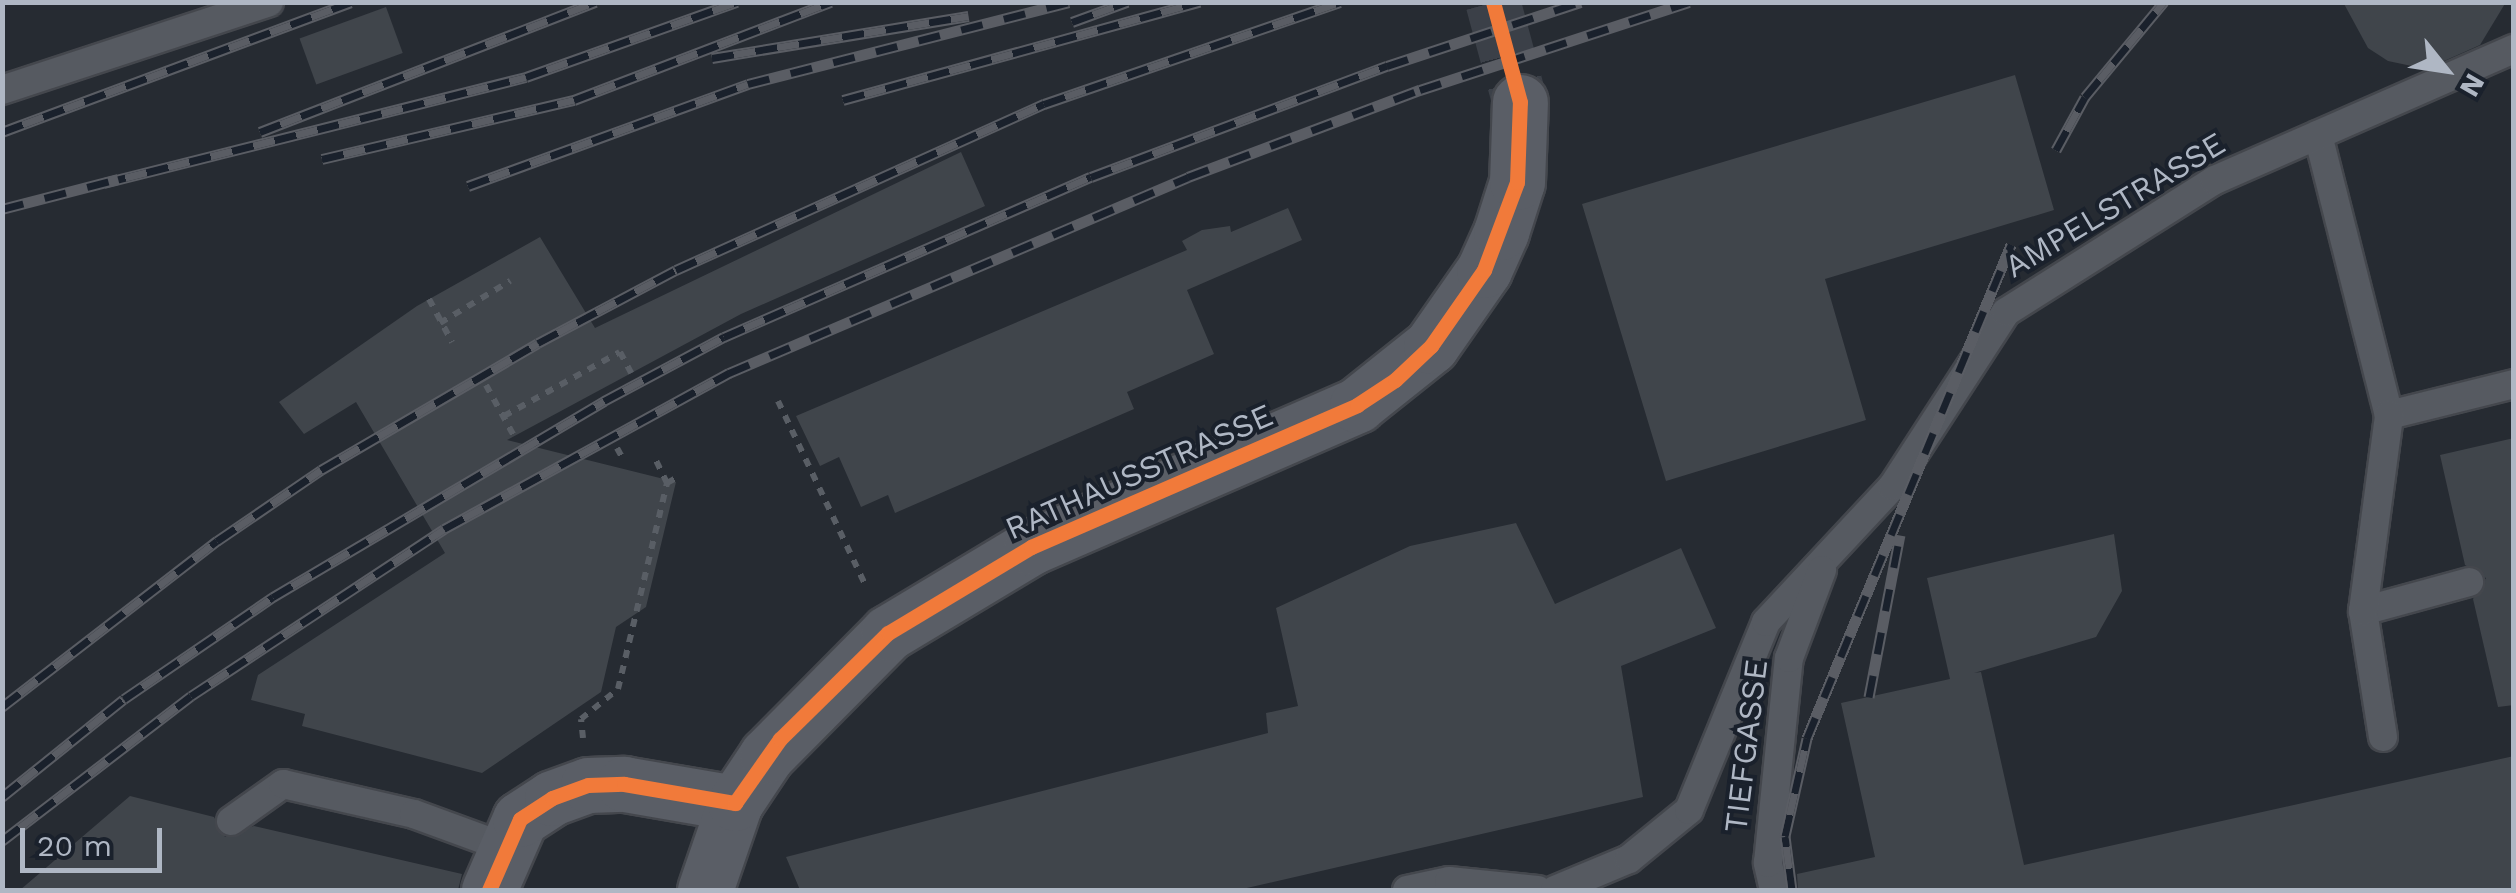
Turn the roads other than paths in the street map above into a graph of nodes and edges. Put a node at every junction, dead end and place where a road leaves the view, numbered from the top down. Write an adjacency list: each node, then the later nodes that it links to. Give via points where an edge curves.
1 (269, 2): 3 (lane)
2 (2514, 49): 5 (lane, AMPELSTRASSE)
3 (2, 90)
4 (1520, 102): 12 (main road, RATHAUSSTRASSE, via 1517,182 1484,270 1431,346 1395,380 1357,405 1031,547 888,633 780,739)
5 (2318, 135): 7 (lane); 8 (lane, AMPELSTRASSE, via 2215,180 2006,312 1892,486)
6 (2514, 384): 7 (lane)
7 (2389, 415): 10 (lane)
8 (1828, 554): 18 (lane, AMPELSTRASSE, via 1766,622 1689,810 1629,859); 19 (lane, TIEFGASSE, via 1790,658 1768,863)
9 (2469, 582): 10 (lane)
10 (2362, 611): 11 (lane)
11 (2384, 737)
12 (735, 803): 14 (main road, via 624,784 588,785 520,820); 15 (main road, RATHAUSSTRASSE)
13 (231, 821): 14 (lane, via 283,784 414,814)
14 (497, 869)
15 (705, 890)
16 (1407, 890): 17 (lane, via 1449,881)
17 (1538, 890)
18 (1555, 890)
19 (1774, 890)

